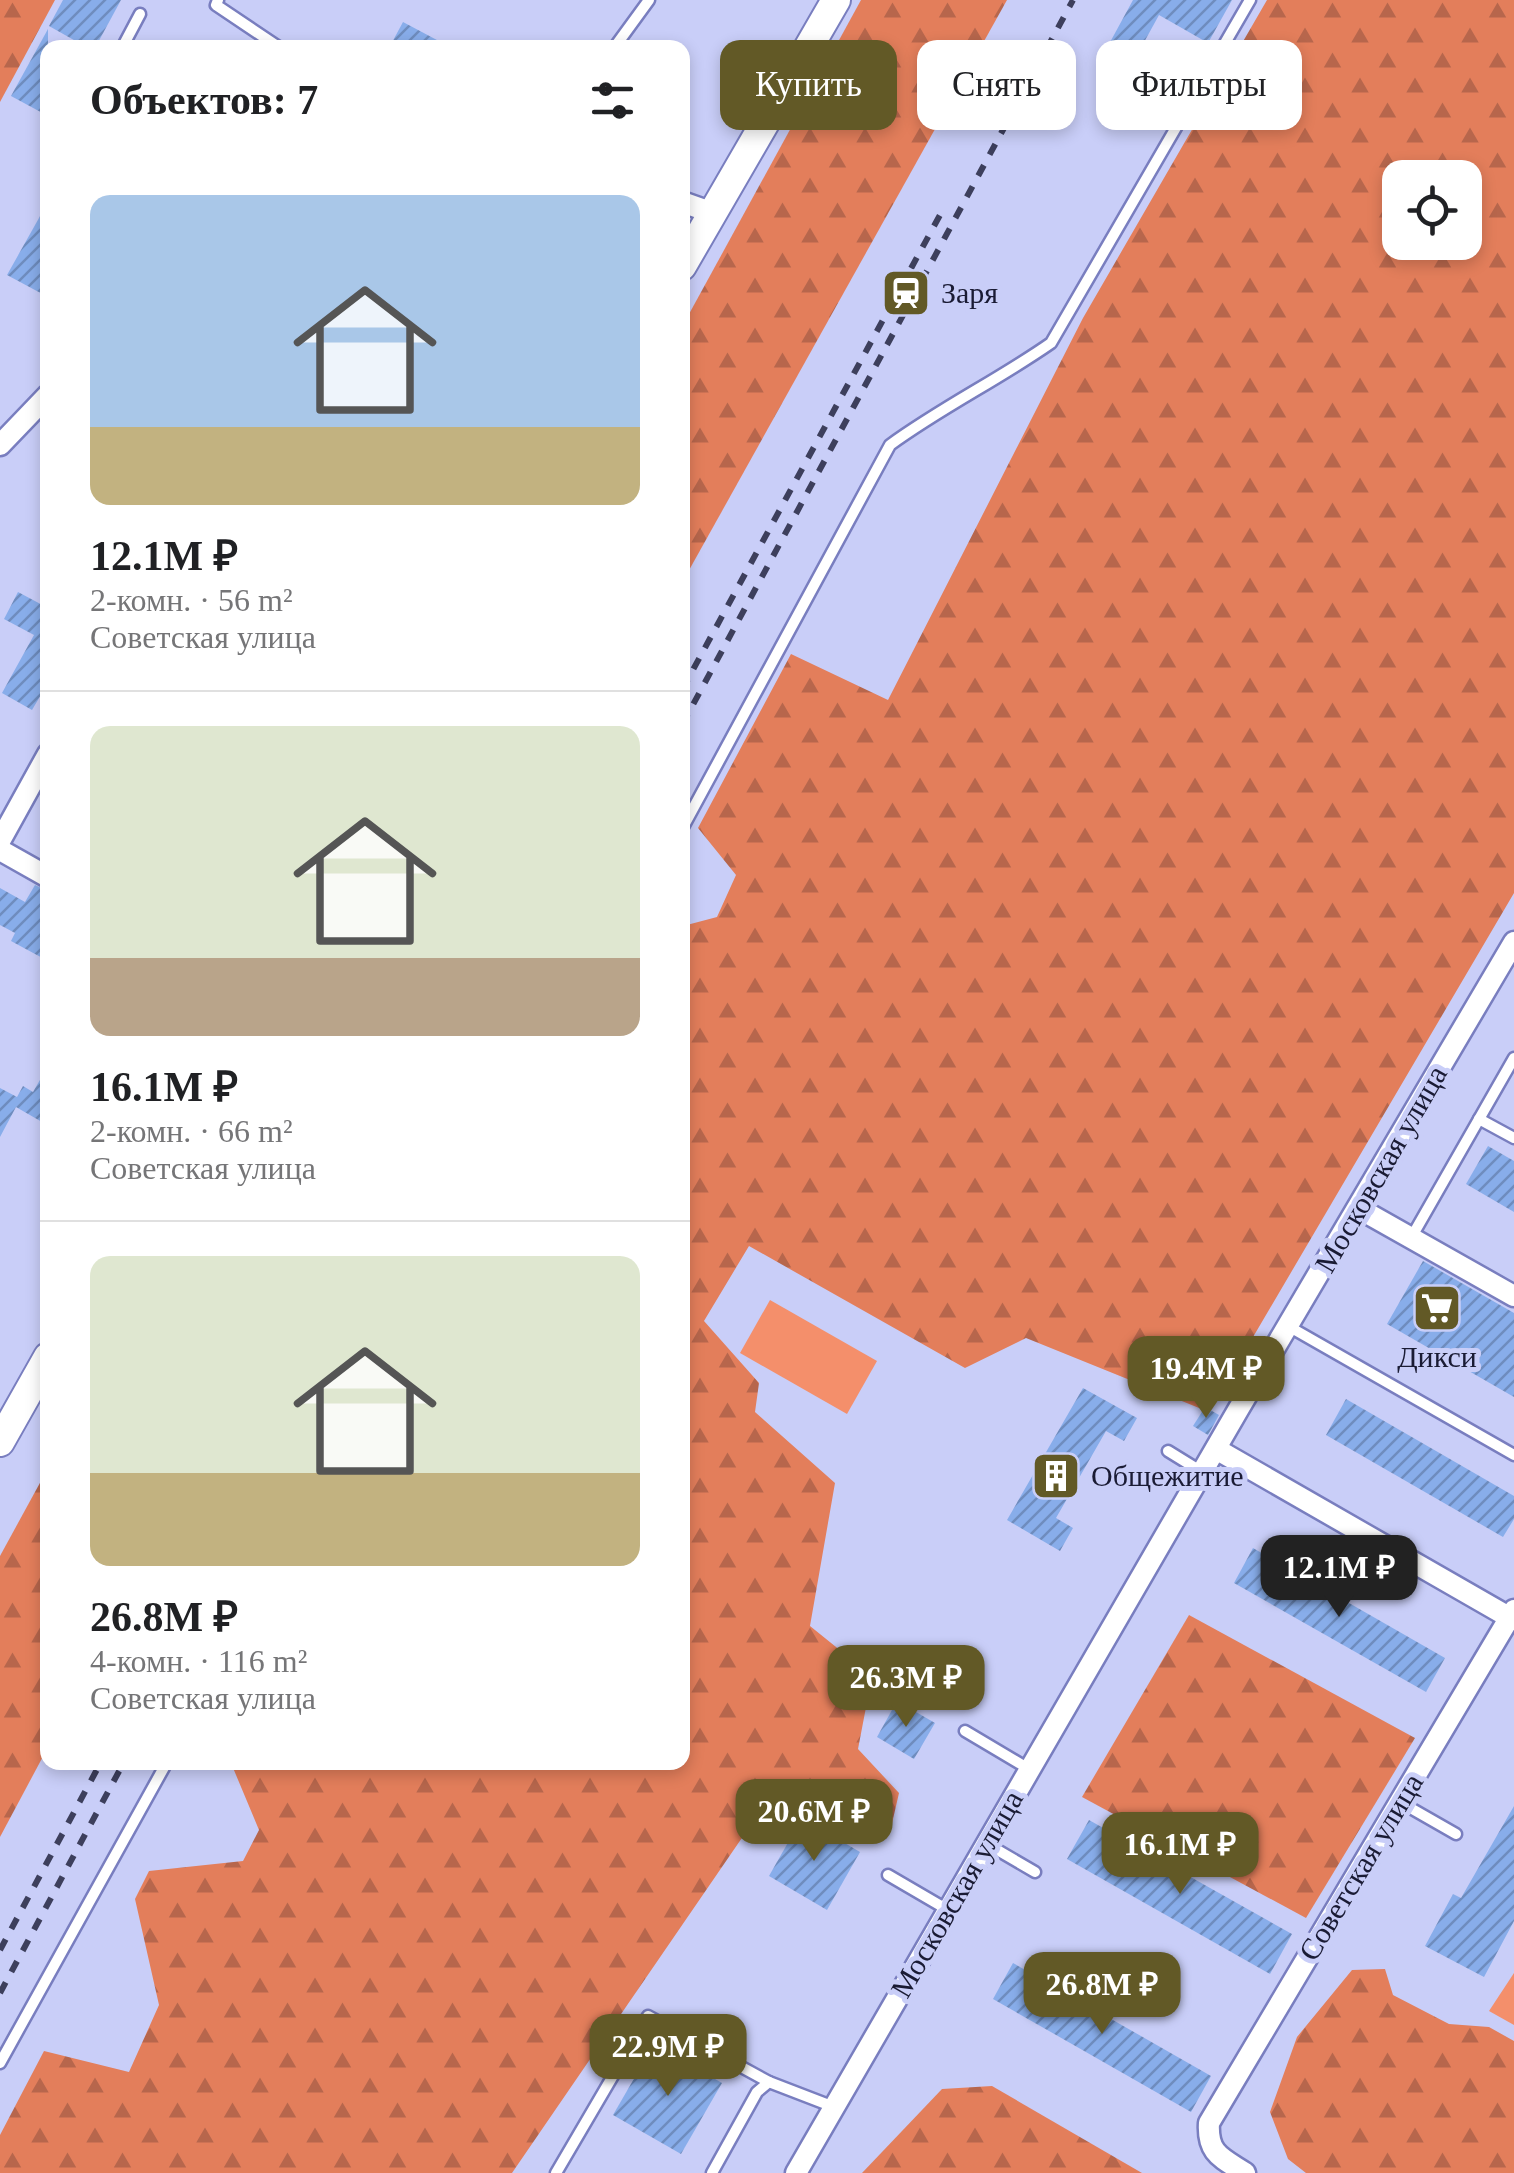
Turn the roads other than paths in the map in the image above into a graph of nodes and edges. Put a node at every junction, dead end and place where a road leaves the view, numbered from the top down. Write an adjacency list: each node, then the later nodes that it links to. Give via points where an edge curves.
1 (218, 0): 7 (lane, via 216,5)
2 (649, 0): 8 (lane)
3 (836, 0): 10 (main road)
4 (1250, 0): 15 (lane, via 1051,343 890,445)
5 (140, 14): 6 (lane)
6 (126, 40)
7 (268, 40)
8 (620, 40)
9 (690, 205): 10 (street)
10 (714, 213): 11 (main road)
11 (690, 253)
12 (40, 404): 13 (street)
13 (0, 445)
14 (40, 768): 16 (street)
15 (690, 814)
16 (0, 841)
17 (0, 850): 18 (street)
18 (40, 872)
19 (1511, 956): 23 (street, Московская улица)
20 (1514, 1058): 21 (lane)
21 (1479, 1119): 22 (lane); 24 (lane)
22 (1514, 1138)
23 (1358, 1208): 24 (street); 26 (street, Московская улица)
24 (1411, 1238): 25 (street)
25 (1514, 1296)
26 (1288, 1326): 29 (street, Московская улица); 31 (lane)
27 (40, 1370): 28 (main road)
28 (0, 1442)
29 (1216, 1450): 32 (street, Московская улица); 33 (street)
30 (1168, 1451): 32 (lane)
31 (1514, 1456)
32 (1202, 1472): 35 (street, Московская улица)
33 (1513, 1616): 37 (street, Советская улица)
34 (964, 1731): 35 (lane)
35 (1030, 1769): 39 (street, Московская улица)
36 (163, 1770): 43 (lane)
37 (1400, 1802): 38 (lane); 49 (street, Советская улица, via 1209,2124 1214,2152)
38 (1456, 1834)
39 (987, 1844): 40 (lane); 42 (street, Московская улица)
40 (1034, 1872)
41 (888, 1875): 42 (lane)
42 (948, 1910): 45 (street, Московская улица)
43 (0, 2063)
44 (769, 2082): 45 (lane); 46 (lane, via 648,2016); 47 (lane)
45 (834, 2107): 48 (street, Московская улица)
46 (556, 2173)
47 (712, 2173)
48 (796, 2173)
49 (1246, 2173)

